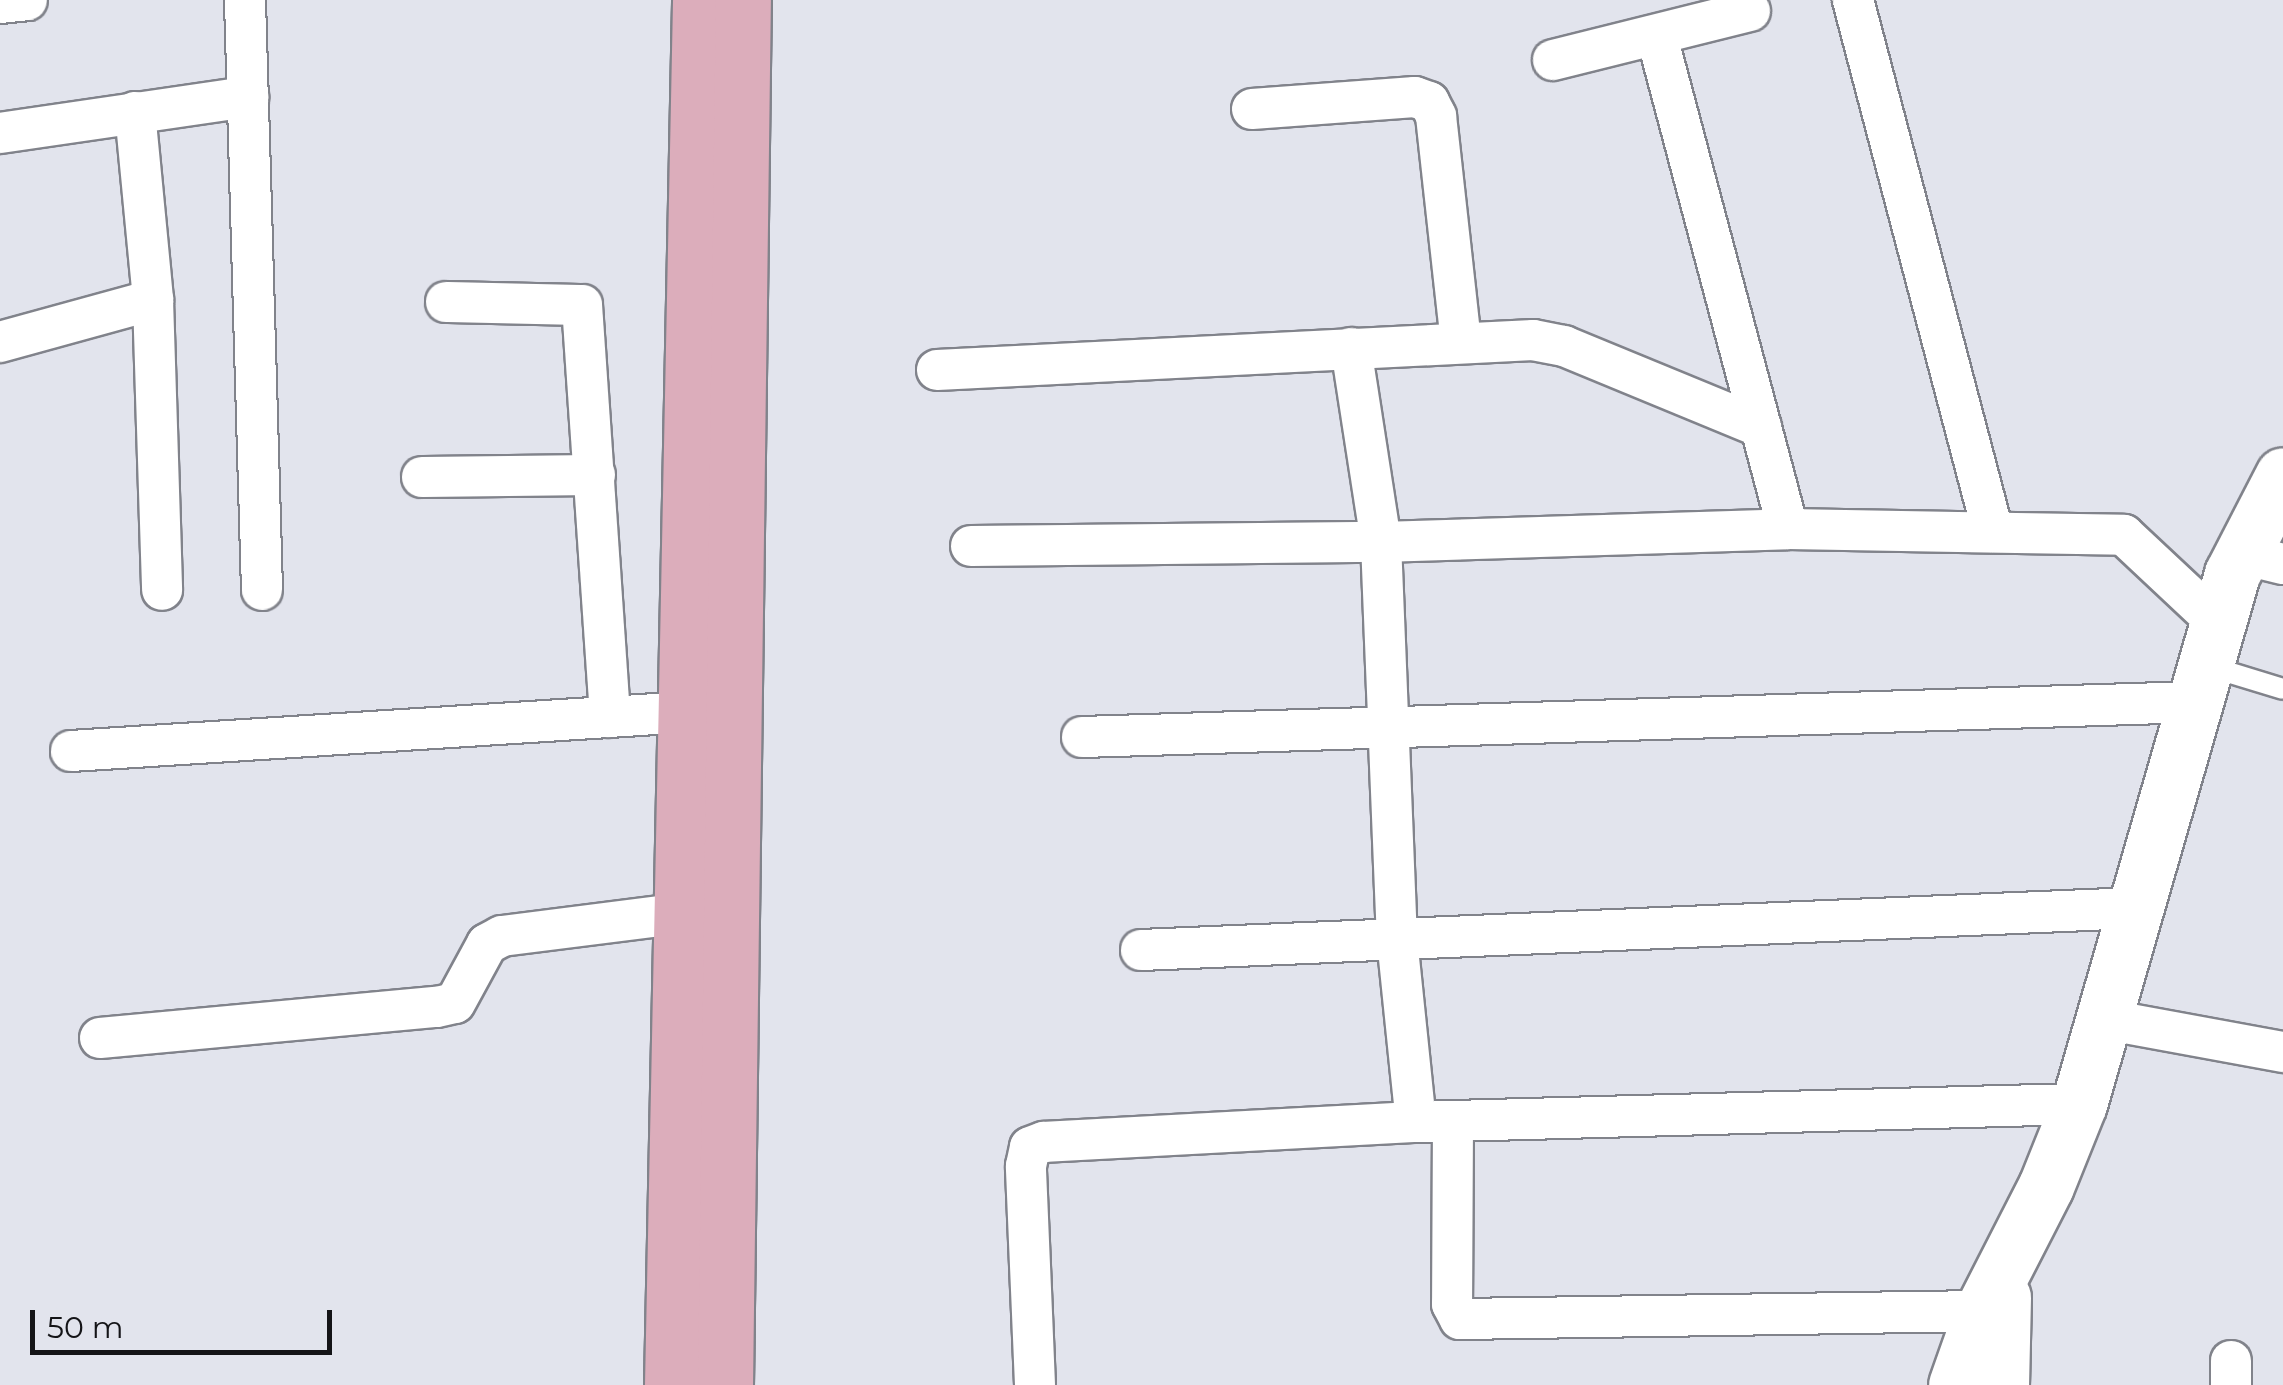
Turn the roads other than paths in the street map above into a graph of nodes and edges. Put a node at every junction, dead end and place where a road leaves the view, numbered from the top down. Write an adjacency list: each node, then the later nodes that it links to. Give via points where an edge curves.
1 (27, 0): 6 (street)
2 (245, 0): 10 (street)
3 (700, 0): 33 (main road)
4 (743, 0): 49 (main road)
5 (1853, 0): 25 (street)
6 (0, 3)
7 (1750, 11): 8 (street)
8 (1657, 37): 9 (street); 20 (street)
9 (1553, 60)
10 (248, 97): 12 (street); 30 (street)
11 (1252, 109): 17 (street, via 1415,97 1429,102 1436,116)
12 (135, 112): 13 (street); 14 (street)
13 (0, 132)
14 (154, 300): 16 (street); 29 (street)
15 (446, 302): 21 (street, via 582,305)
16 (0, 342)
17 (1460, 342): 18 (street); 20 (street, via 1564,346)
18 (1351, 348): 19 (street); 26 (street)
19 (937, 370)
20 (1761, 428): 24 (street)
21 (595, 475): 23 (street); 34 (street)
22 (2283, 475): 28 (street)
23 (422, 477)
24 (1788, 529): 25 (street); 26 (street)
25 (1992, 532): 31 (street, via 2124,534)
26 (1381, 542): 27 (street); 35 (street)
27 (970, 546)
28 (2262, 559): 31 (street)
29 (162, 590)
30 (262, 590)
31 (2206, 663): 32 (lane); 35 (street); 38 (street)
32 (2283, 689)
33 (687, 712): 34 (street); 39 (main road)
34 (610, 717): 37 (street)
35 (1387, 727): 36 (street); 40 (street)
36 (1082, 737)
37 (70, 751)
38 (2135, 908): 40 (street); 42 (street)
39 (683, 913): 43 (street, via 502,936 486,944 455,1003 437,1007); 48 (main road)
40 (1396, 939): 41 (street); 46 (street)
41 (1141, 950)
42 (2103, 1019): 44 (street); 45 (street)
43 (100, 1038)
44 (2283, 1052)
45 (2079, 1104): 46 (street); 47 (street)
46 (1434, 1122): 47 (street, via 1452,1304 1460,1319); 50 (street, via 1030,1147)
47 (1993, 1290): 51 (street); 52 (street)
48 (672, 1385)
49 (725, 1385)
50 (1036, 1385)
51 (1956, 1385)
52 (2001, 1385)

